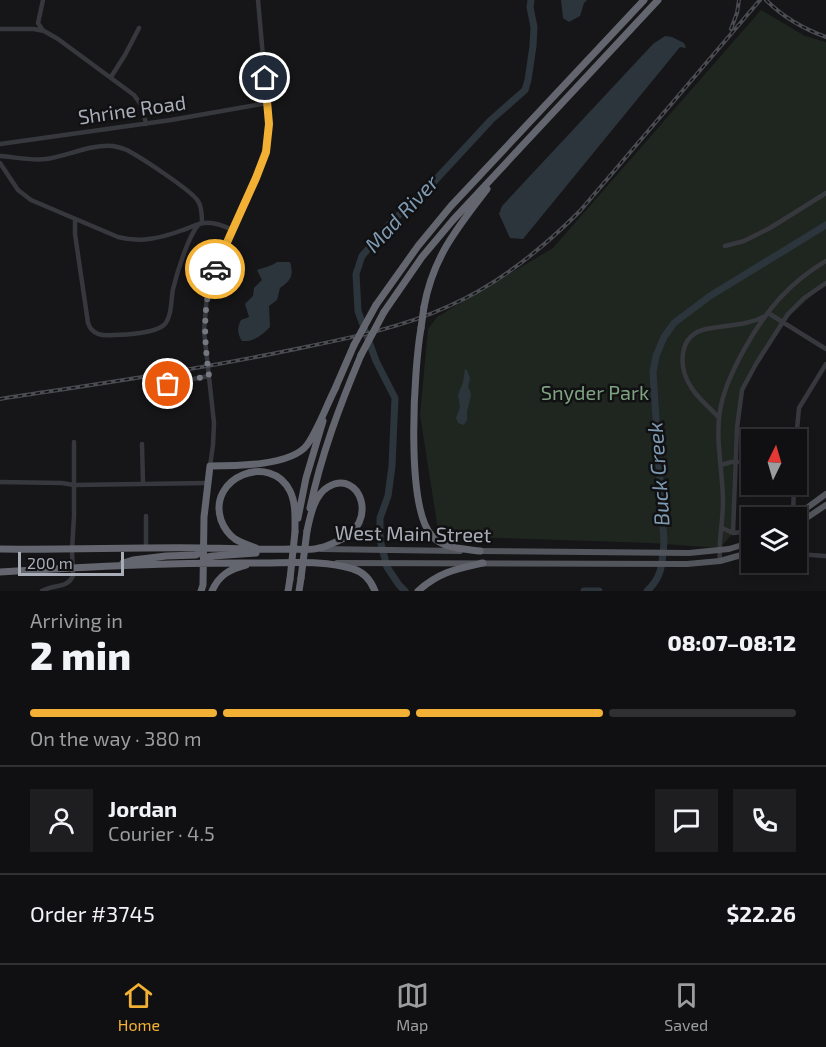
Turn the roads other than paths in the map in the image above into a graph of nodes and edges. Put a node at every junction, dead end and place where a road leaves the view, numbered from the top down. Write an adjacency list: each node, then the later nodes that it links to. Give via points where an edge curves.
1 (43, 0): 7 (street, via 38,22)
2 (258, 0): 9 (street)
3 (644, 0): 28 (highway, bridge, via 418,246 376,305)
4 (658, 0): 12 (highway)
5 (139, 28): 8 (street)
6 (0, 29): 7 (street)
7 (44, 31): 8 (street)
8 (111, 77): 10 (street, via 138,99)
9 (267, 103): 10 (street, Shrine Road); 18 (street, via 266,152)
10 (146, 124): 11 (street, Shrine Road)
11 (0, 144)
12 (516, 152): 47 (highway, bridge, via 438,238 384,312 340,405 313,493); 59 (highway, bridge, via 446,245 424,307 415,379 416,467 422,518 442,544)
13 (0, 156): 17 (street, via 36,160 101,146 121,148 195,197 202,215)
14 (0, 163): 16 (street, via 25,196)
15 (826, 193): 19 (street, via 763,232)
16 (75, 219): 17 (street, via 118,237 139,240); 17 (street, via 88,322 94,333 108,336 151,331 165,323 176,278 193,232)
17 (200, 224): 18 (street)
18 (232, 230): 26 (street, via 214,272 206,305)
19 (725, 246)
20 (826, 261): 22 (street, via 794,284)
21 (826, 283): 23 (street, via 804,298)
22 (767, 314): 23 (street); 29 (street, via 731,376); 29 (street, via 740,324 703,330 684,345 682,362 688,381)
23 (783, 322): 24 (street); 33 (street, via 742,390)
24 (826, 350)
25 (826, 364): 30 (street, via 799,408)
26 (209, 376): 27 (street); 36 (street, via 214,423)
27 (155, 386)
28 (336, 387): 36 (highway, via 311,439 299,453 272,462); 48 (highway, via 311,459)
29 (719, 418): 35 (street)
30 (797, 429)
31 (74, 442): 40 (street)
32 (142, 444): 39 (street)
33 (735, 461): 34 (street); 35 (street); 50 (street)
34 (741, 461)
35 (721, 465): 46 (street)
36 (210, 466): 38 (highway)
37 (0, 482): 40 (street)
38 (207, 483): 39 (street); 52 (highway)
39 (143, 484): 40 (street)
40 (74, 485): 57 (street)
41 (826, 494): 43 (main road)
42 (826, 505): 45 (main road)
43 (807, 507)
44 (146, 516): 54 (street)
45 (807, 517)
46 (722, 528): 50 (street); 60 (street)
47 (307, 531): 56 (highway, via 315,503 328,487 346,485 359,495 362,514 353,531); 76 (highway, bridge)
48 (295, 532): 58 (highway, via 293,497 288,486 272,474 249,472 237,477 221,500 222,523 236,540); 75 (highway, bridge)
49 (741, 532): 50 (street)
50 (733, 533)
51 (741, 545): 60 (main road, West Main Street)
52 (204, 548): 54 (highway, West Main Street); 58 (highway, West Main Street); 65 (highway); 69 (highway, via 196,555)
53 (0, 549): 57 (highway, West Main Street)
54 (146, 549): 57 (highway, West Main Street)
55 (283, 549): 56 (highway, West Main Street); 58 (highway, West Main Street); 65 (highway, via 213,556)
56 (317, 549): 59 (main road, West Main Street)
57 (72, 550): 70 (street)
58 (261, 550)
59 (480, 551): 60 (main road, West Main Street)
60 (719, 551): 64 (street)
61 (807, 555): 63 (street)
62 (741, 556): 64 (main road, West Main Street)
63 (826, 556)
64 (720, 561): 67 (main road, West Main Street)
65 (204, 562): 66 (highway, West Main Street); 69 (highway, West Main Street); 73 (highway)
66 (258, 563): 68 (highway, West Main Street); 74 (highway, via 226,572)
67 (483, 563): 68 (main road, West Main Street); 78 (highway, via 448,571)
68 (326, 564): 77 (highway, via 359,571)
69 (101, 567): 70 (highway, West Main Street)
70 (73, 568): 71 (highway, West Main Street); 72 (street, via 72,580 64,586)
71 (0, 572)
72 (42, 591)
73 (201, 591)
74 (212, 591)
75 (289, 591)
76 (301, 591)
77 (375, 591)
78 (418, 591)

